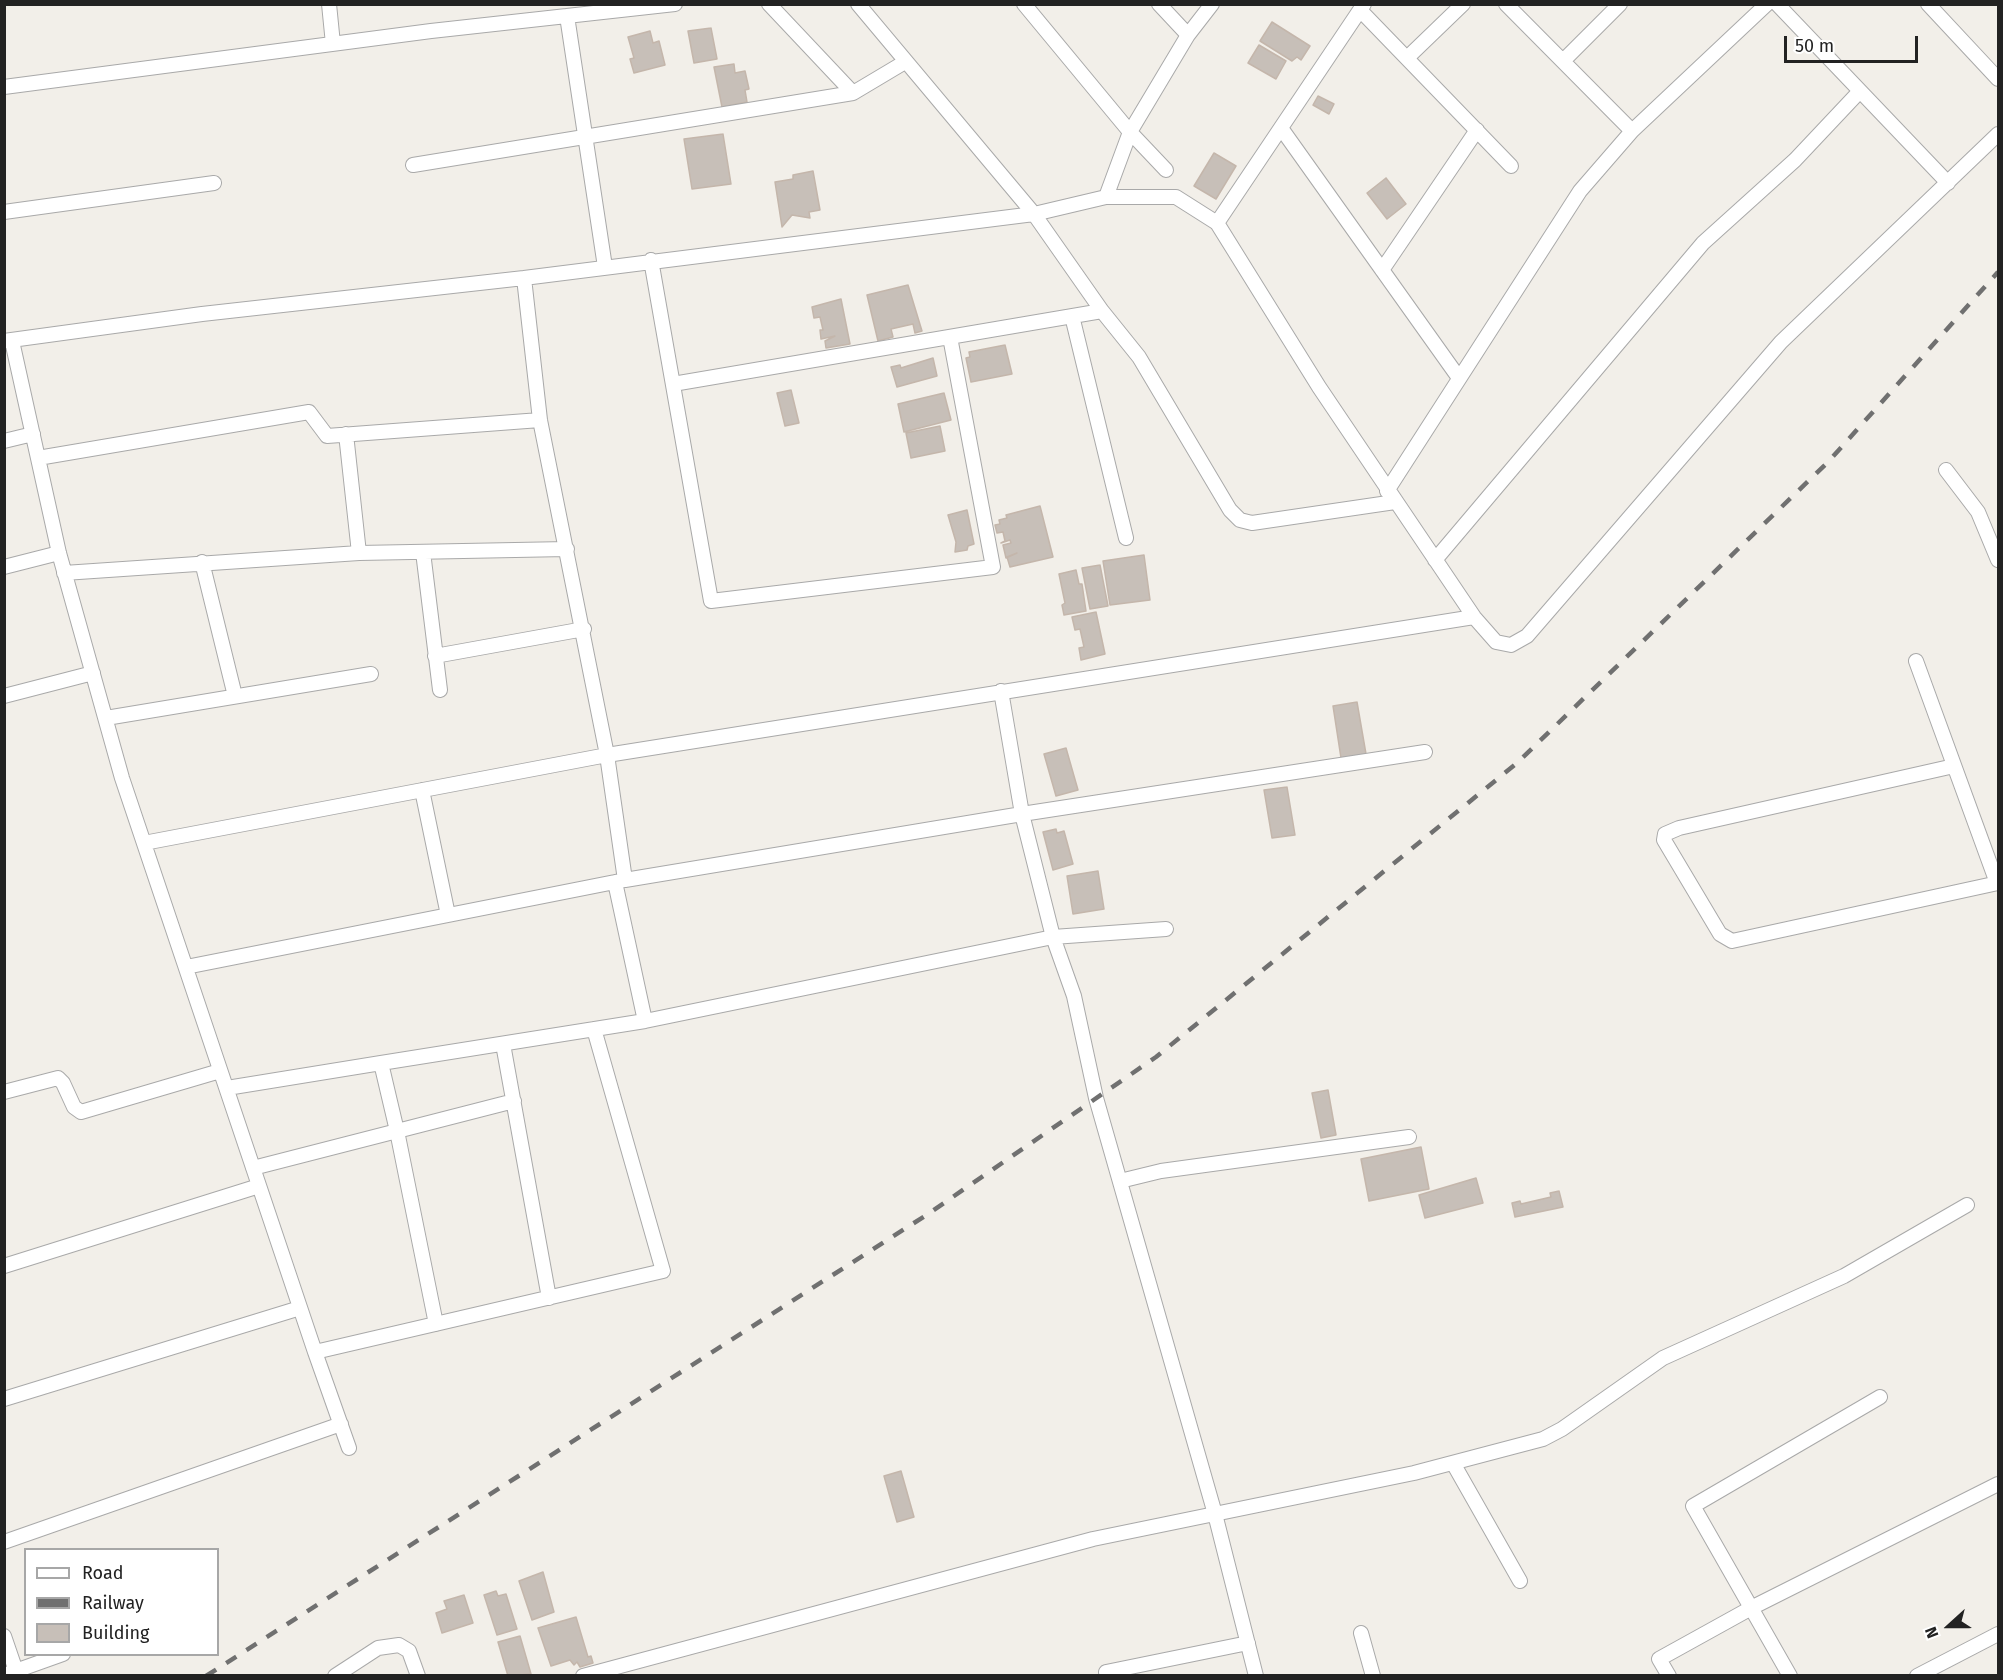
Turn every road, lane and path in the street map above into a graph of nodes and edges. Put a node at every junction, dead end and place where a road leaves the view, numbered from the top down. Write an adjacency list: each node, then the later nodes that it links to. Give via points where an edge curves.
1 (329, 4): 17 (street)
2 (770, 4): 24 (street)
3 (858, 4): 20 (street)
4 (1024, 4): 28 (street)
5 (1160, 4): 16 (street)
6 (1212, 4): 16 (street)
7 (1506, 4): 19 (street)
8 (1620, 4): 19 (street)
9 (1767, 4): 27 (street)
10 (1777, 4): 23 (street)
11 (1928, 4): 21 (street)
12 (673, 5): 15 (street)
13 (1362, 7): 18 (street); 25 (street)
14 (1454, 8): 18 (street)
15 (567, 16): 17 (street); 30 (street)
16 (1188, 35): 28 (street)
17 (333, 44): 22 (street)
18 (1407, 58): 26 (street)
19 (1563, 61): 27 (street)
20 (905, 62): 24 (street); 38 (street)
21 (1998, 79)
22 (4, 87)
23 (1860, 92): 35 (street); 62 (street, via 1795,160 1703,243)
24 (853, 93): 30 (street)
25 (1281, 128): 39 (street); 42 (street)
26 (1476, 130): 32 (street); 42 (street)
27 (1632, 131): 48 (street, via 1580,191)
28 (1130, 132): 33 (street); 36 (street)
29 (1998, 134): 35 (street)
30 (588, 138): 31 (street); 41 (street)
31 (413, 165)
32 (1511, 166)
33 (1166, 170)
34 (214, 183): 37 (street)
35 (1948, 183): 67 (street, via 1781,342 1527,636 1503,645 1489,636)
36 (1106, 197): 38 (street); 39 (street, via 1176,196)
37 (4, 212)
38 (1034, 214): 40 (street); 44 (street)
39 (1217, 224): 56 (street)
40 (651, 260): 41 (street); 49 (street)
41 (605, 267): 43 (street)
42 (1382, 270): 48 (street)
43 (524, 278): 47 (street, via 202,314); 50 (street)
44 (1102, 311): 45 (street); 56 (street, via 1139,357 1230,510 1240,520 1252,523)
45 (1072, 316): 46 (street); 57 (street)
46 (950, 338): 49 (street); 49 (street, via 993,567 711,602)
47 (8, 341): 51 (street)
48 (1459, 378): 56 (street)
49 (673, 384)
50 (540, 420): 52 (street); 58 (street)
51 (33, 434): 53 (street); 54 (street)
52 (346, 434): 54 (street, via 327,436 309,412); 61 (street)
53 (4, 441)
54 (38, 458): 60 (street)
55 (1946, 470): 63 (street, via 1978,512)
56 (1391, 497): 62 (street)
57 (1126, 538)
58 (567, 549): 59 (street); 68 (street)
59 (423, 552): 61 (street); 69 (street)
60 (59, 553): 65 (street); 66 (street)
61 (359, 553): 64 (street)
62 (1435, 560): 67 (street)
63 (1998, 560)
64 (202, 562): 66 (street); 76 (street)
65 (4, 567)
66 (64, 573): 71 (street)
67 (1474, 617): 74 (street)
68 (584, 629): 69 (street); 79 (street)
69 (435, 656): 73 (street)
70 (1916, 661): 80 (street)
71 (93, 673): 75 (street); 77 (street)
72 (371, 674): 76 (street)
73 (440, 690)
74 (1001, 691): 79 (street); 82 (street)
75 (4, 696)
76 (235, 696): 77 (street)
77 (106, 718): 83 (street)
78 (1425, 752): 82 (street)
79 (608, 755): 81 (street); 84 (street)
80 (1954, 766): 85 (street); 85 (street, via 1679,828 1665,834 1664,840 1720,934 1732,941)
81 (422, 790): 83 (street); 86 (street)
82 (1022, 814): 84 (street); 88 (street)
83 (144, 843): 89 (street)
84 (620, 881): 86 (street); 90 (street)
85 (1998, 883)
86 (448, 915): 89 (street)
87 (1166, 929): 88 (street)
88 (1053, 937): 90 (street); 101 (street, via 1074,996 1096,1098)
89 (186, 967): 94 (street)
90 (645, 1021): 91 (street)
91 (594, 1029): 92 (street); 105 (street, via 663,1271)
92 (503, 1044): 93 (street); 97 (street)
93 (381, 1064): 95 (street); 98 (street)
94 (220, 1071): 95 (street); 96 (street, via 81,1112 58,1078)
95 (227, 1089): 100 (street)
96 (4, 1092)
97 (514, 1101): 98 (street); 105 (street)
98 (397, 1131): 100 (street); 107 (street)
99 (1409, 1137): 101 (street)
100 (253, 1168): 102 (street)
101 (1120, 1181): 115 (street)
102 (259, 1186): 104 (street); 106 (street)
103 (1967, 1205): 113 (street, via 1844,1276 1663,1358 1554,1434)
104 (4, 1266)
105 (549, 1298): 107 (street)
106 (300, 1308): 108 (street); 110 (street)
107 (436, 1324): 108 (street)
108 (315, 1352): 111 (street)
109 (1880, 1397): 118 (street, via 1693,1506)
110 (4, 1399)
111 (341, 1424): 112 (street); 116 (street)
112 (349, 1448)
113 (1453, 1463): 115 (street); 117 (street)
114 (1998, 1484): 118 (street)
115 (1215, 1514): 122 (street); 129 (street, via 1093,1539)
116 (4, 1542)
117 (1520, 1581)
118 (1753, 1607): 132 (street, via 1659,1659); 133 (street)
119 (1361, 1633): 131 (street)
120 (1998, 1634): 124 (street)
121 (4, 1636): 125 (street)
122 (1248, 1643): 126 (street); 130 (street)
123 (57, 1656): 125 (street)
124 (1943, 1662): 134 (street); 135 (street)
125 (10, 1673)
126 (1102, 1674)
127 (335, 1676): 128 (street, via 378,1648 399,1645 409,1651)
128 (418, 1676)
129 (583, 1676)
130 (1256, 1676)
131 (1373, 1676)
132 (1669, 1676)
133 (1790, 1676)
134 (1917, 1676)
135 (1950, 1676)

